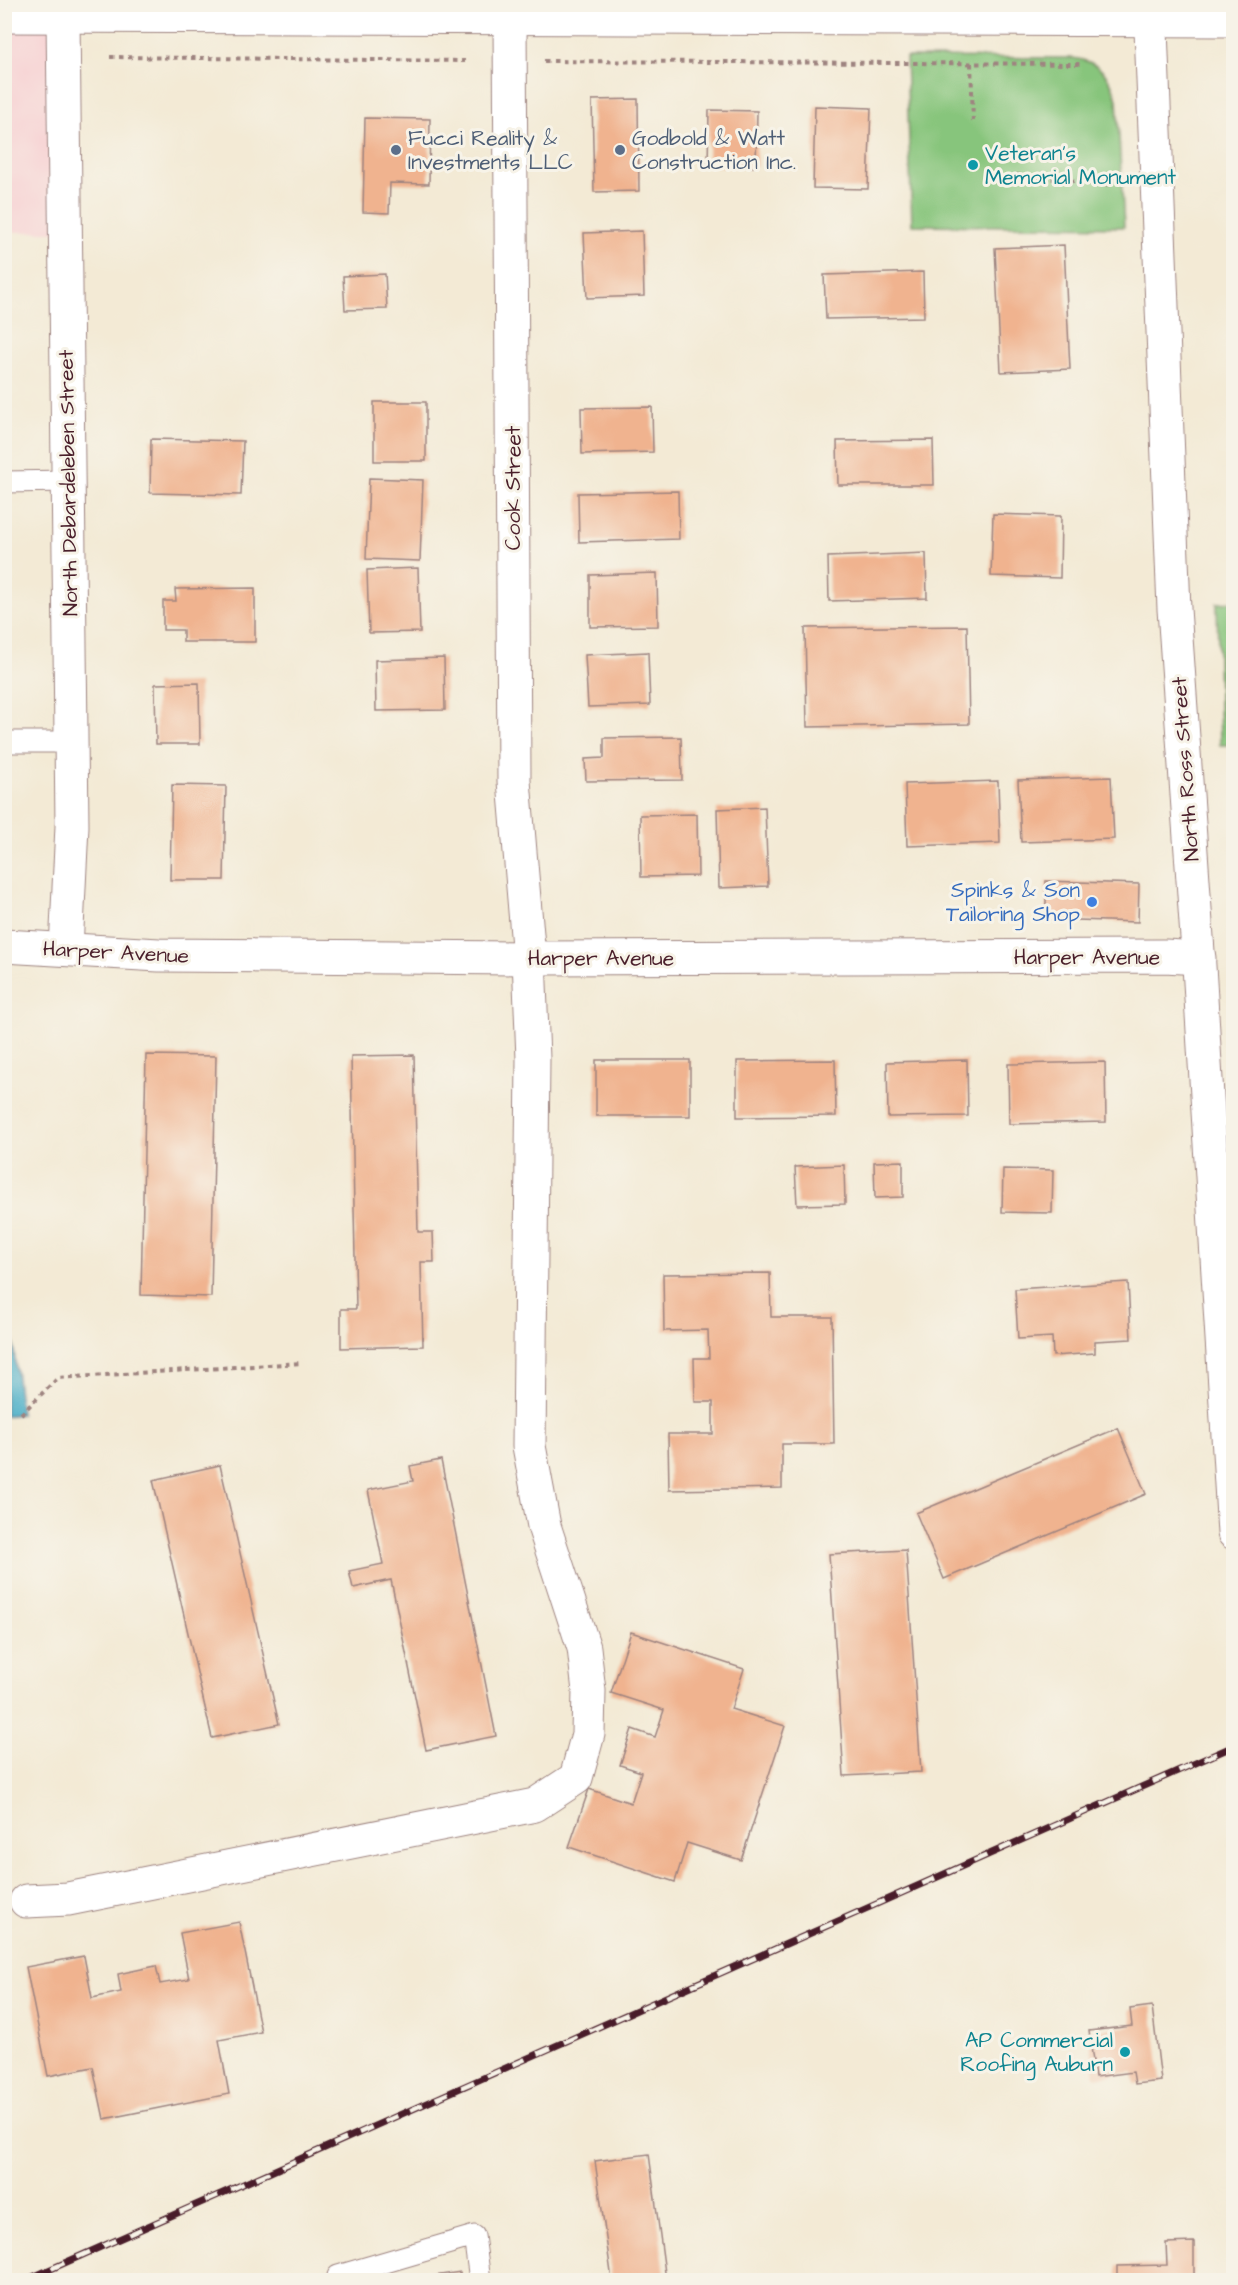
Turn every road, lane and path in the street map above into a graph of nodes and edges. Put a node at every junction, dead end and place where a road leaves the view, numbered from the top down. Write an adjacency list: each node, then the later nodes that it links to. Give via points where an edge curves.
1 (1150, 12): 4 (street); 5 (street); 21 (street, North Ross Street, via 1174,609)
2 (4, 16): 3 (street)
3 (63, 17): 4 (street); 14 (street, North Debardeleben Street)
4 (510, 18): 20 (street, Cook Street, via 514,781)
5 (1233, 20)
6 (110, 57): 7 (path)
7 (465, 61)
8 (546, 62): 9 (path)
9 (971, 63): 10 (path); 11 (path)
10 (1081, 64)
11 (974, 121)
12 (1016, 175): 13 (path)
13 (1114, 184)
14 (69, 481): 15 (lane); 17 (street, North Debardeleben Street)
15 (4, 482)
16 (4, 742): 17 (lane)
17 (71, 742): 19 (street, North Debardeleben Street, via 72,826)
18 (4, 946): 19 (street, Harper Avenue)
19 (66, 949): 20 (street, Harper Avenue, via 159,955)
20 (528, 958): 21 (street, Harper Avenue); 25 (street, Cook Street, via 533,1059 528,1446 543,1526 584,1648 588,1734 576,1778 535,1805 68,1899)
21 (1198, 958): 24 (street, North Ross Street)
22 (301, 1363): 23 (path, via 58,1378)
23 (21, 1414)
24 (1233, 1533)
25 (26, 1901)
26 (339, 2280): 27 (lane, via 338,2276 474,2236)
27 (480, 2280)

